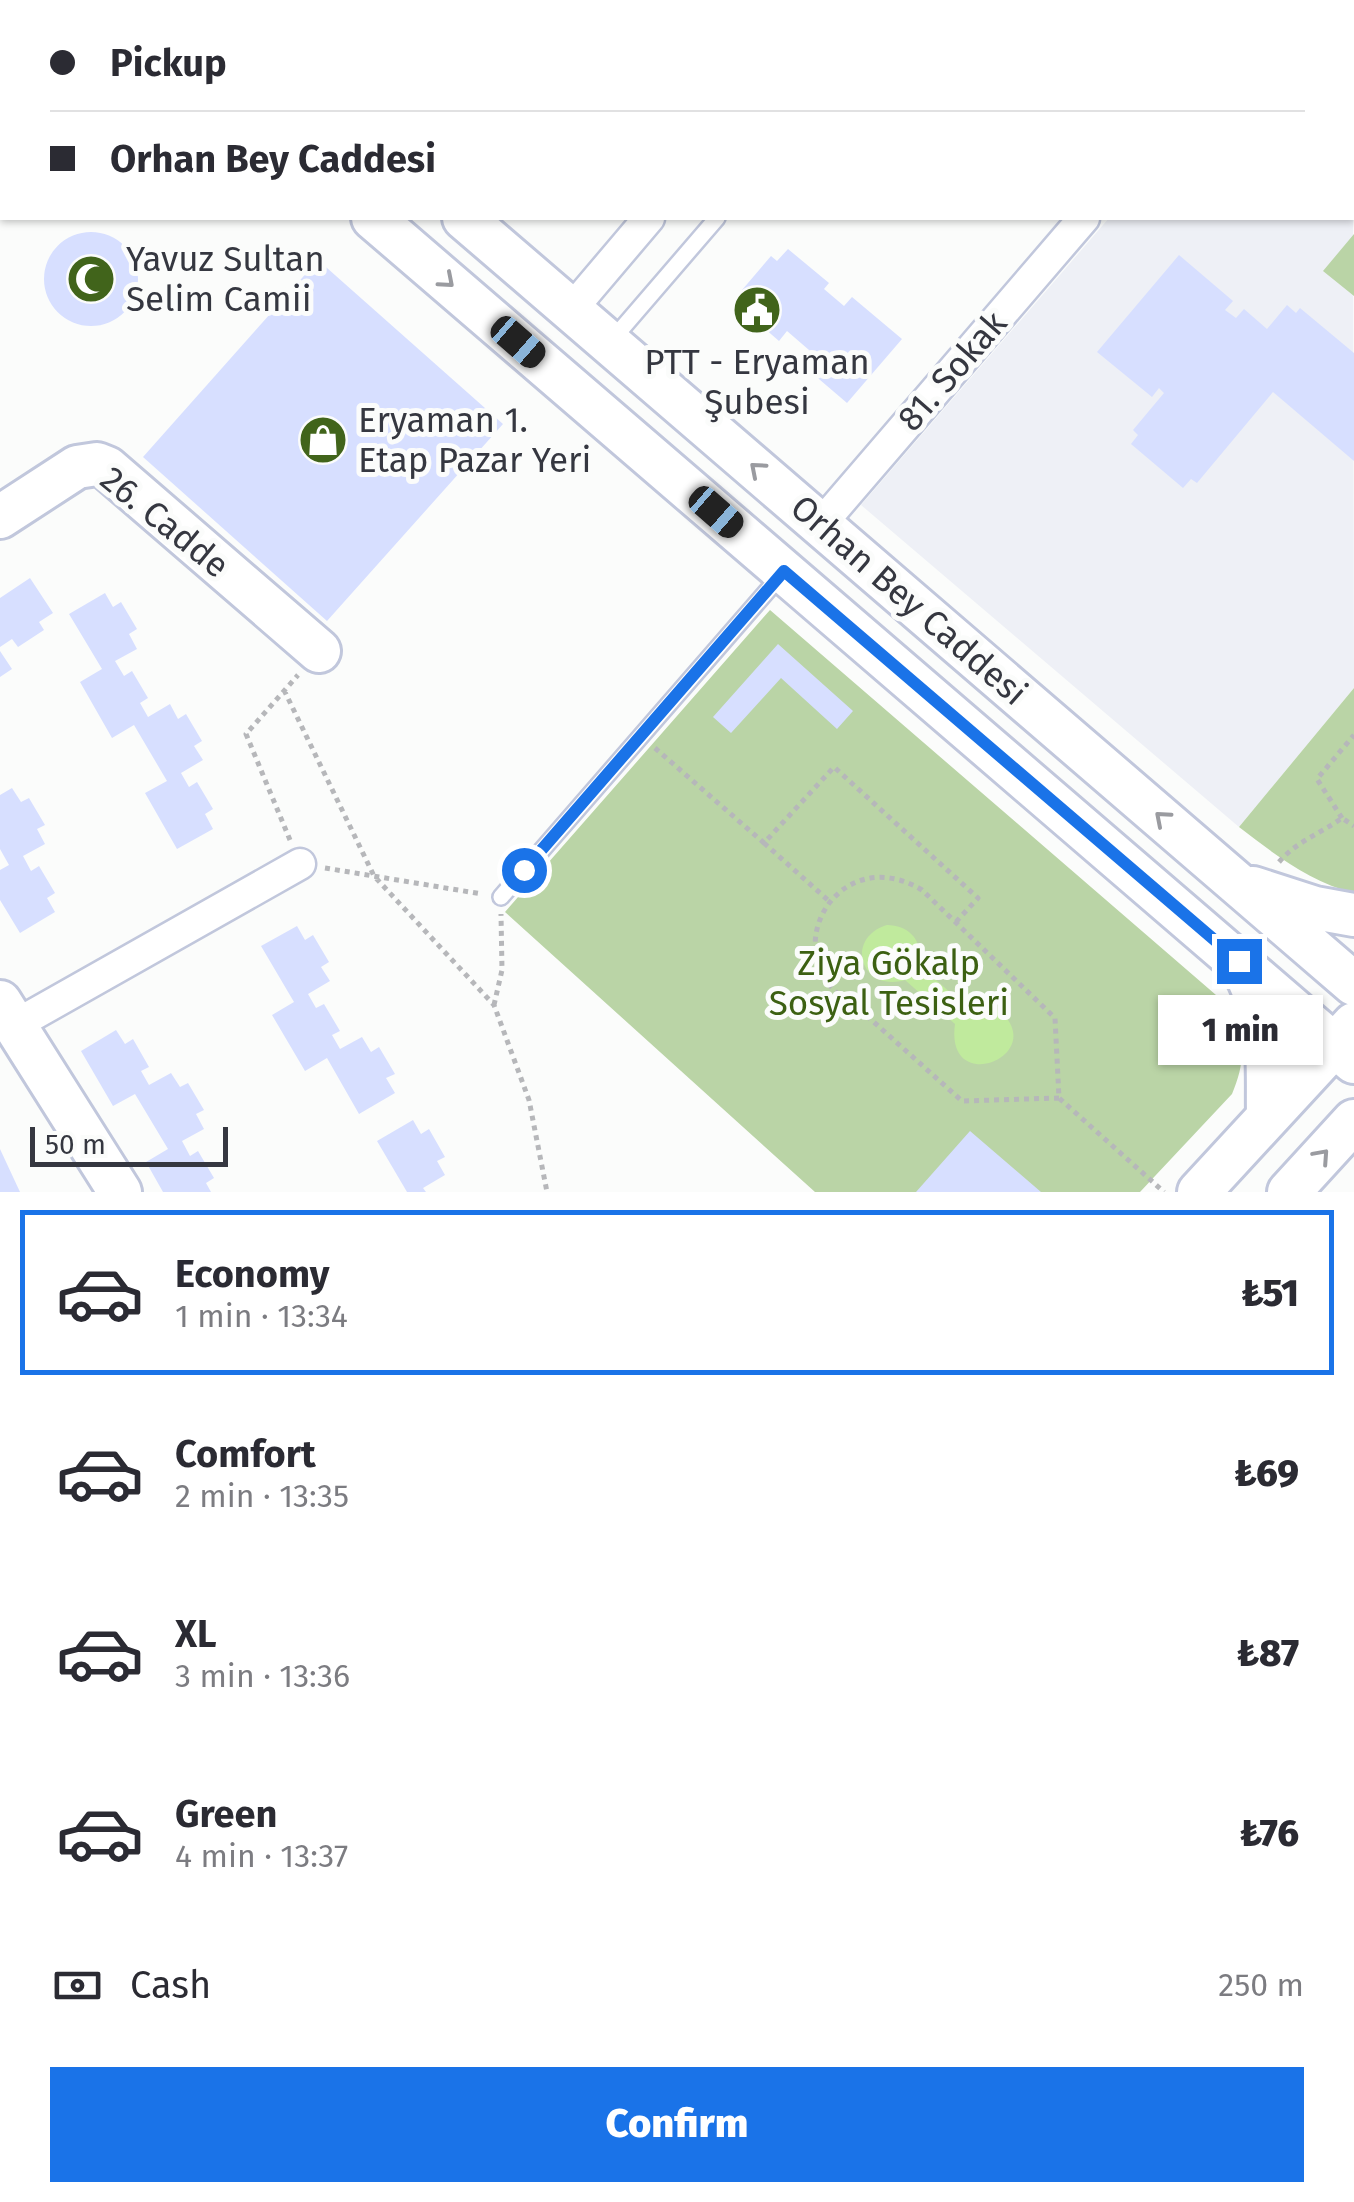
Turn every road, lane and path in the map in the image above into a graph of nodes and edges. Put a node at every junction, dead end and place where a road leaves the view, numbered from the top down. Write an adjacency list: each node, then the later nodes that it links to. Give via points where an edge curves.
1 (375, 220): 10 (main road, Orhan Bey Caddesi, one-way to 10)
2 (466, 220): 6 (main road, Orhan Bey Caddesi)
3 (648, 220): 6 (street)
4 (715, 220): 7 (lane)
5 (1082, 220): 9 (street, 81. Sokak)
6 (571, 310): 7 (main road, Orhan Bey Caddesi)
7 (609, 343): 9 (main road, Orhan Bey Caddesi, one-way to 7)
8 (0, 516): 11 (main road, 26. Cadde, via 76,467 107,468)
9 (821, 524): 20 (main road, Orhan Bey Caddesi, one-way to 9)
10 (784, 571): 14 (lane); 25 (main road, Orhan Bey Caddesi)
11 (319, 652): 12 (path)
12 (284, 690): 18 (path, via 246,734); 19 (path)
13 (1354, 735): 15 (path, via 1317,779)
14 (641, 736): 17 (path); 21 (lane)
15 (1342, 818): 16 (path); 20 (path)
16 (1354, 826)
17 (764, 844): 22 (path); 24 (path, via 834,767 978,898)
18 (300, 864): 19 (path); 28 (street)
19 (374, 876): 21 (path); 27 (path)
20 (1246, 885): 23 (main road); 26 (main road, Orhan Bey Caddesi)
21 (501, 898): 27 (path, via 502,970)
22 (829, 901): 24 (path, via 864,879 894,878 922,890); 30 (path, via 815,932 823,977 962,1102)
23 (1354, 915)
24 (955, 923): 30 (path, via 1055,1018)
25 (1239, 961): 29 (main road, Orhan Bey Caddesi); 31 (main road, via 1266,1026)
26 (1354, 984)
27 (494, 1005): 34 (path, via 529,1100)
28 (7, 1014): 33 (main road)
29 (1347, 1043): 31 (main road)
30 (1059, 1098): 35 (path)
31 (1268, 1118): 36 (main road)
32 (1354, 1120): 37 (main road, one-way to 32)
33 (120, 1192)
34 (547, 1192)
35 (1164, 1192)
36 (1199, 1192)
37 (1289, 1192)

